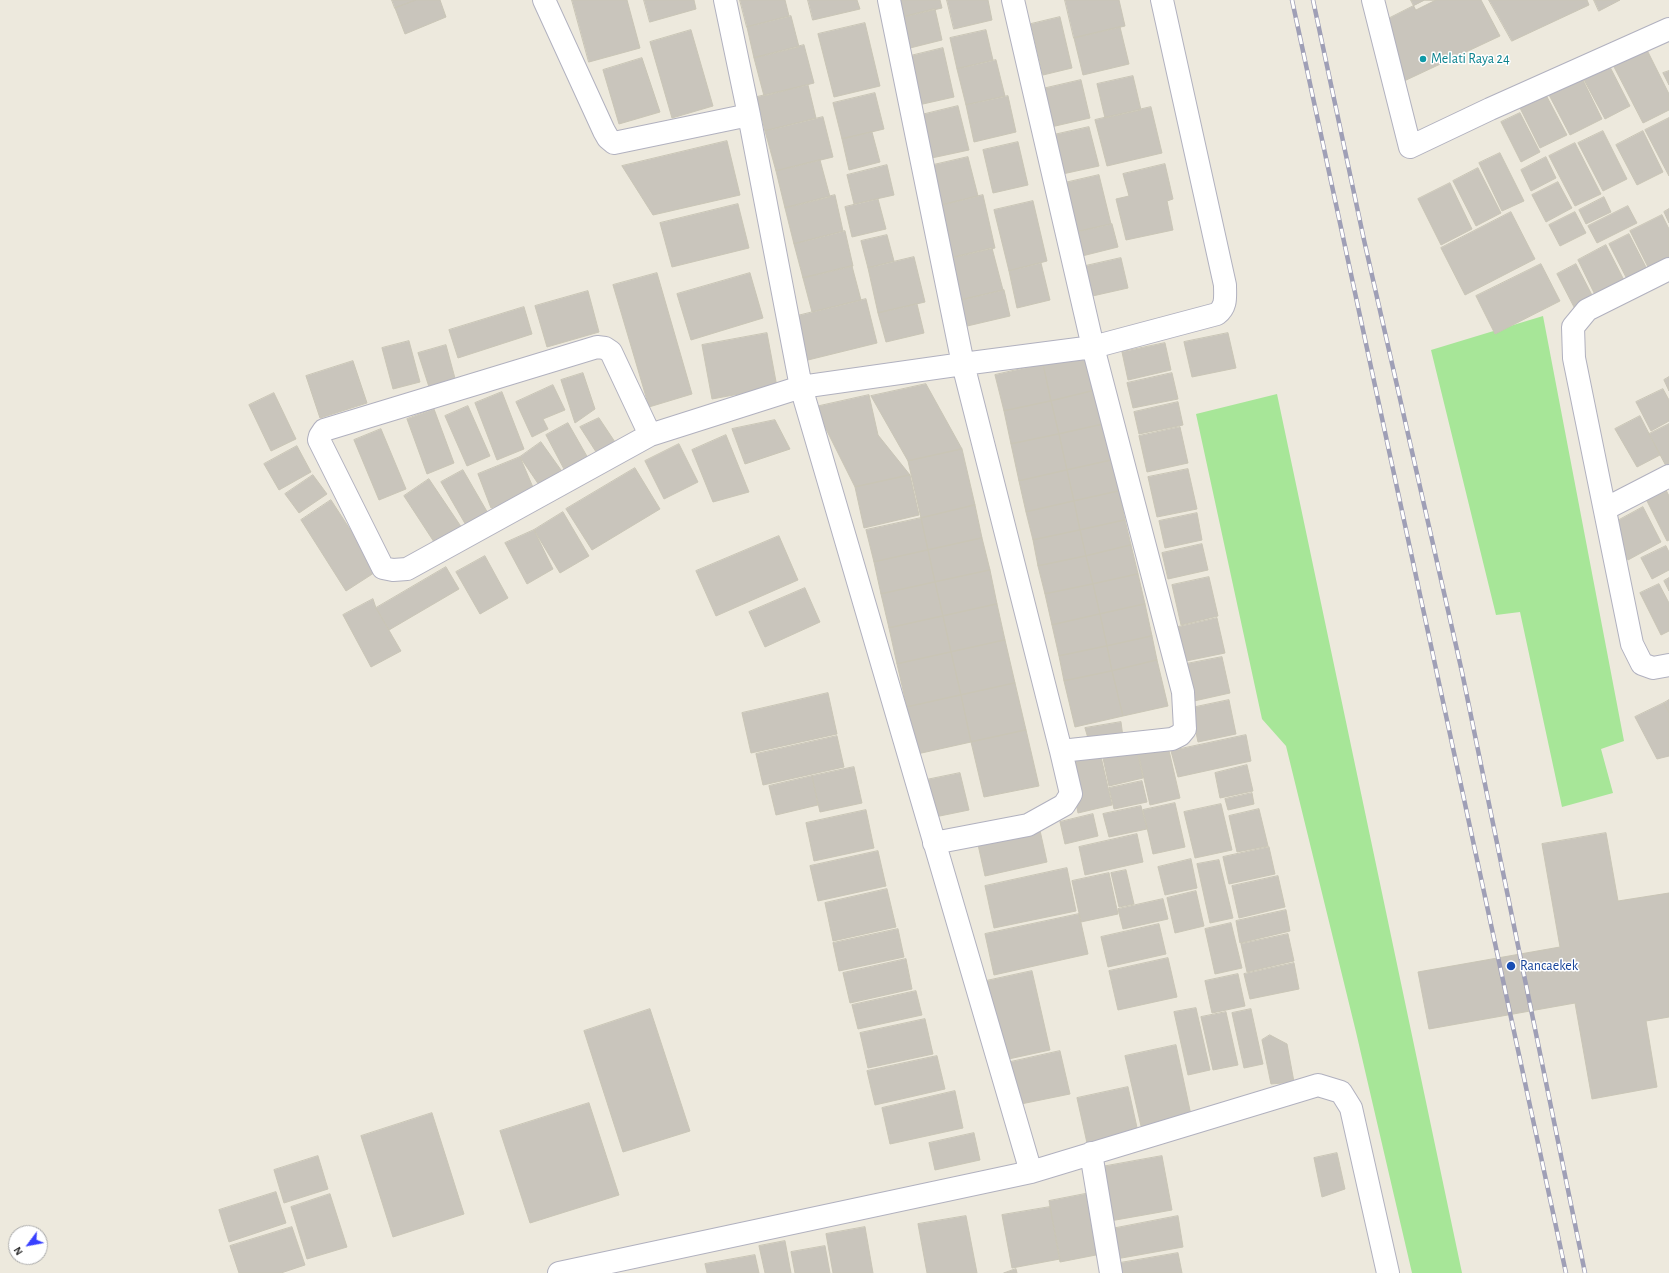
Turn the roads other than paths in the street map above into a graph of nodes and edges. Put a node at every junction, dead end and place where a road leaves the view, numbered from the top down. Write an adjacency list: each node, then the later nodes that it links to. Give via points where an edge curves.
1 (544, 0): 8 (street, via 604,131 614,143)
2 (725, 0): 8 (street)
3 (889, 0): 11 (street)
4 (1012, 0): 10 (street)
5 (1162, 0): 10 (street, via 1226,299 1223,309 1217,314)
6 (1373, 0): 7 (street, via 1410,147)
7 (1669, 29)
8 (749, 115): 12 (street)
9 (1669, 270): 15 (street, via 1587,310 1573,327 1574,358)
10 (1093, 347): 11 (street); 17 (street, via 1184,692 1185,729 1172,739)
11 (963, 364): 12 (street); 17 (street)
12 (801, 387): 13 (street); 18 (street)
13 (650, 435): 13 (street, via 406,569 393,570 383,568 319,440 324,430 597,347 611,352)
14 (1669, 476): 15 (street)
15 (1605, 509): 16 (street, via 1632,644 1642,664 1653,668)
16 (1669, 666)
17 (1061, 751): 18 (street, via 1071,794 1064,805 1028,825)
18 (934, 843): 20 (street)
19 (1091, 1153): 20 (street); 22 (street); 23 (street, via 1318,1085 1341,1092 1351,1108)
20 (1031, 1172): 21 (street)
21 (559, 1273)
22 (1111, 1273)
23 (1388, 1273)

